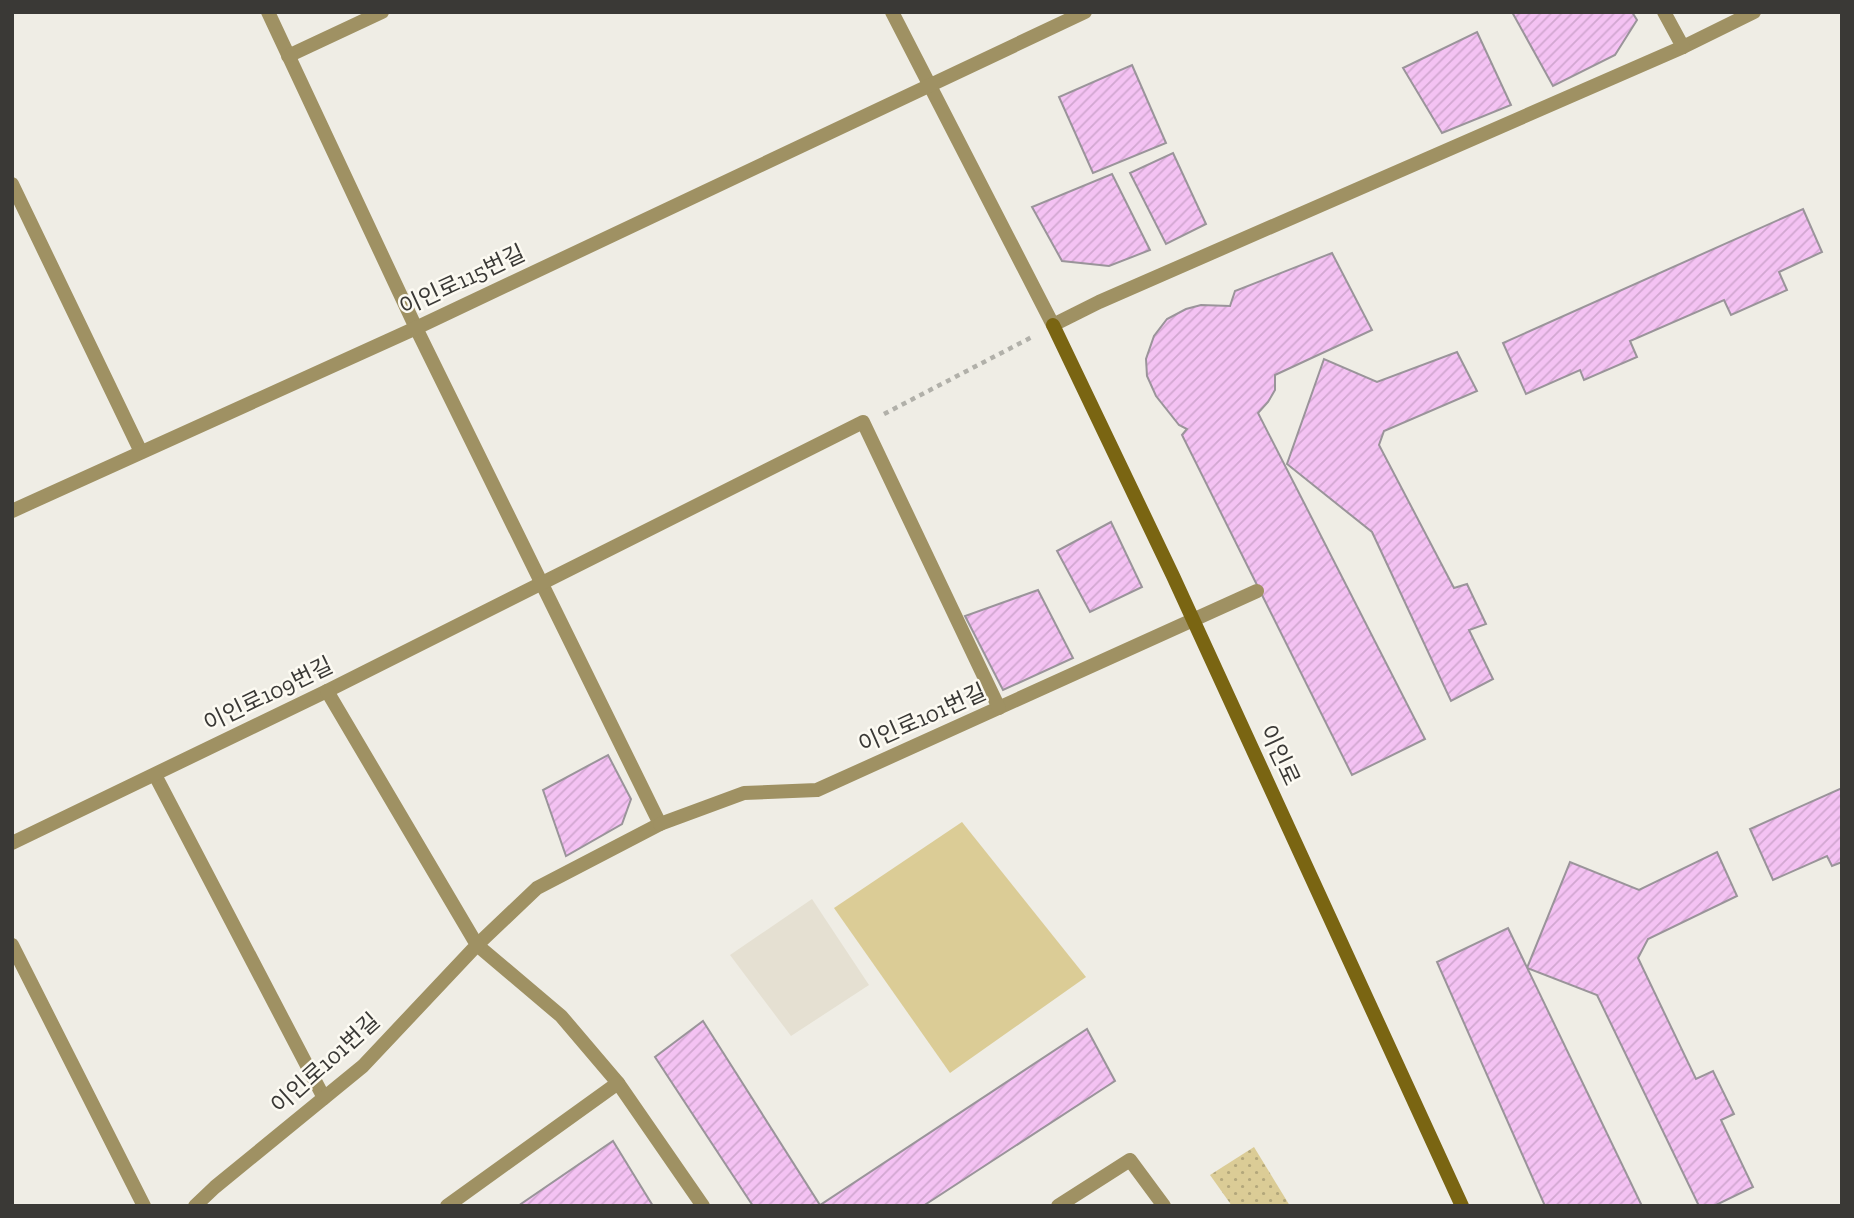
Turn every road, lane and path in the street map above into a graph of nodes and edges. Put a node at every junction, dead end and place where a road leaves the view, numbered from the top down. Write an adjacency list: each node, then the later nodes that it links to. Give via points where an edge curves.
1 (268, 12): 8 (street)
2 (382, 12): 8 (street)
3 (892, 12): 9 (street)
4 (1085, 12): 9 (street, 이인로115번길)
5 (1664, 12): 7 (street)
6 (1754, 12): 7 (street)
7 (1683, 47): 11 (street)
8 (288, 55): 12 (street)
9 (929, 85): 11 (street); 12 (street, 이인로115번길)
10 (12, 184): 15 (street)
11 (1053, 325): 19 (street, 이인로)
12 (416, 328): 15 (street, 이인로115번길); 17 (street)
13 (1035, 336): 14 (path)
14 (865, 424): 17 (street, 이인로109번길); 21 (street)
15 (141, 452): 16 (street, 이인로115번길)
16 (12, 511)
17 (542, 583): 20 (street, 이인로109번길); 23 (street)
18 (1257, 591): 19 (street, 이인로101번길)
19 (1194, 621): 21 (street, 이인로101번길); 35 (street, 이인로)
20 (327, 691): 22 (street, 이인로109번길); 26 (street)
21 (999, 708): 23 (street, 이인로101번길, via 817,790 744,793)
22 (155, 775): 24 (street, 이인로109번길); 28 (street)
23 (660, 824): 26 (street, 이인로101번길, via 537,888)
24 (12, 843)
25 (12, 945): 29 (street)
26 (477, 945): 27 (street, via 561,1016); 28 (street, 이인로101번길, via 363,1066)
27 (618, 1083): 31 (street); 32 (street)
28 (324, 1098): 30 (street, 이인로101번길)
29 (144, 1206)
30 (195, 1206)
31 (447, 1206)
32 (703, 1206)
33 (1058, 1206): 34 (street, via 1130,1160)
34 (1164, 1206)
35 (1462, 1206)

